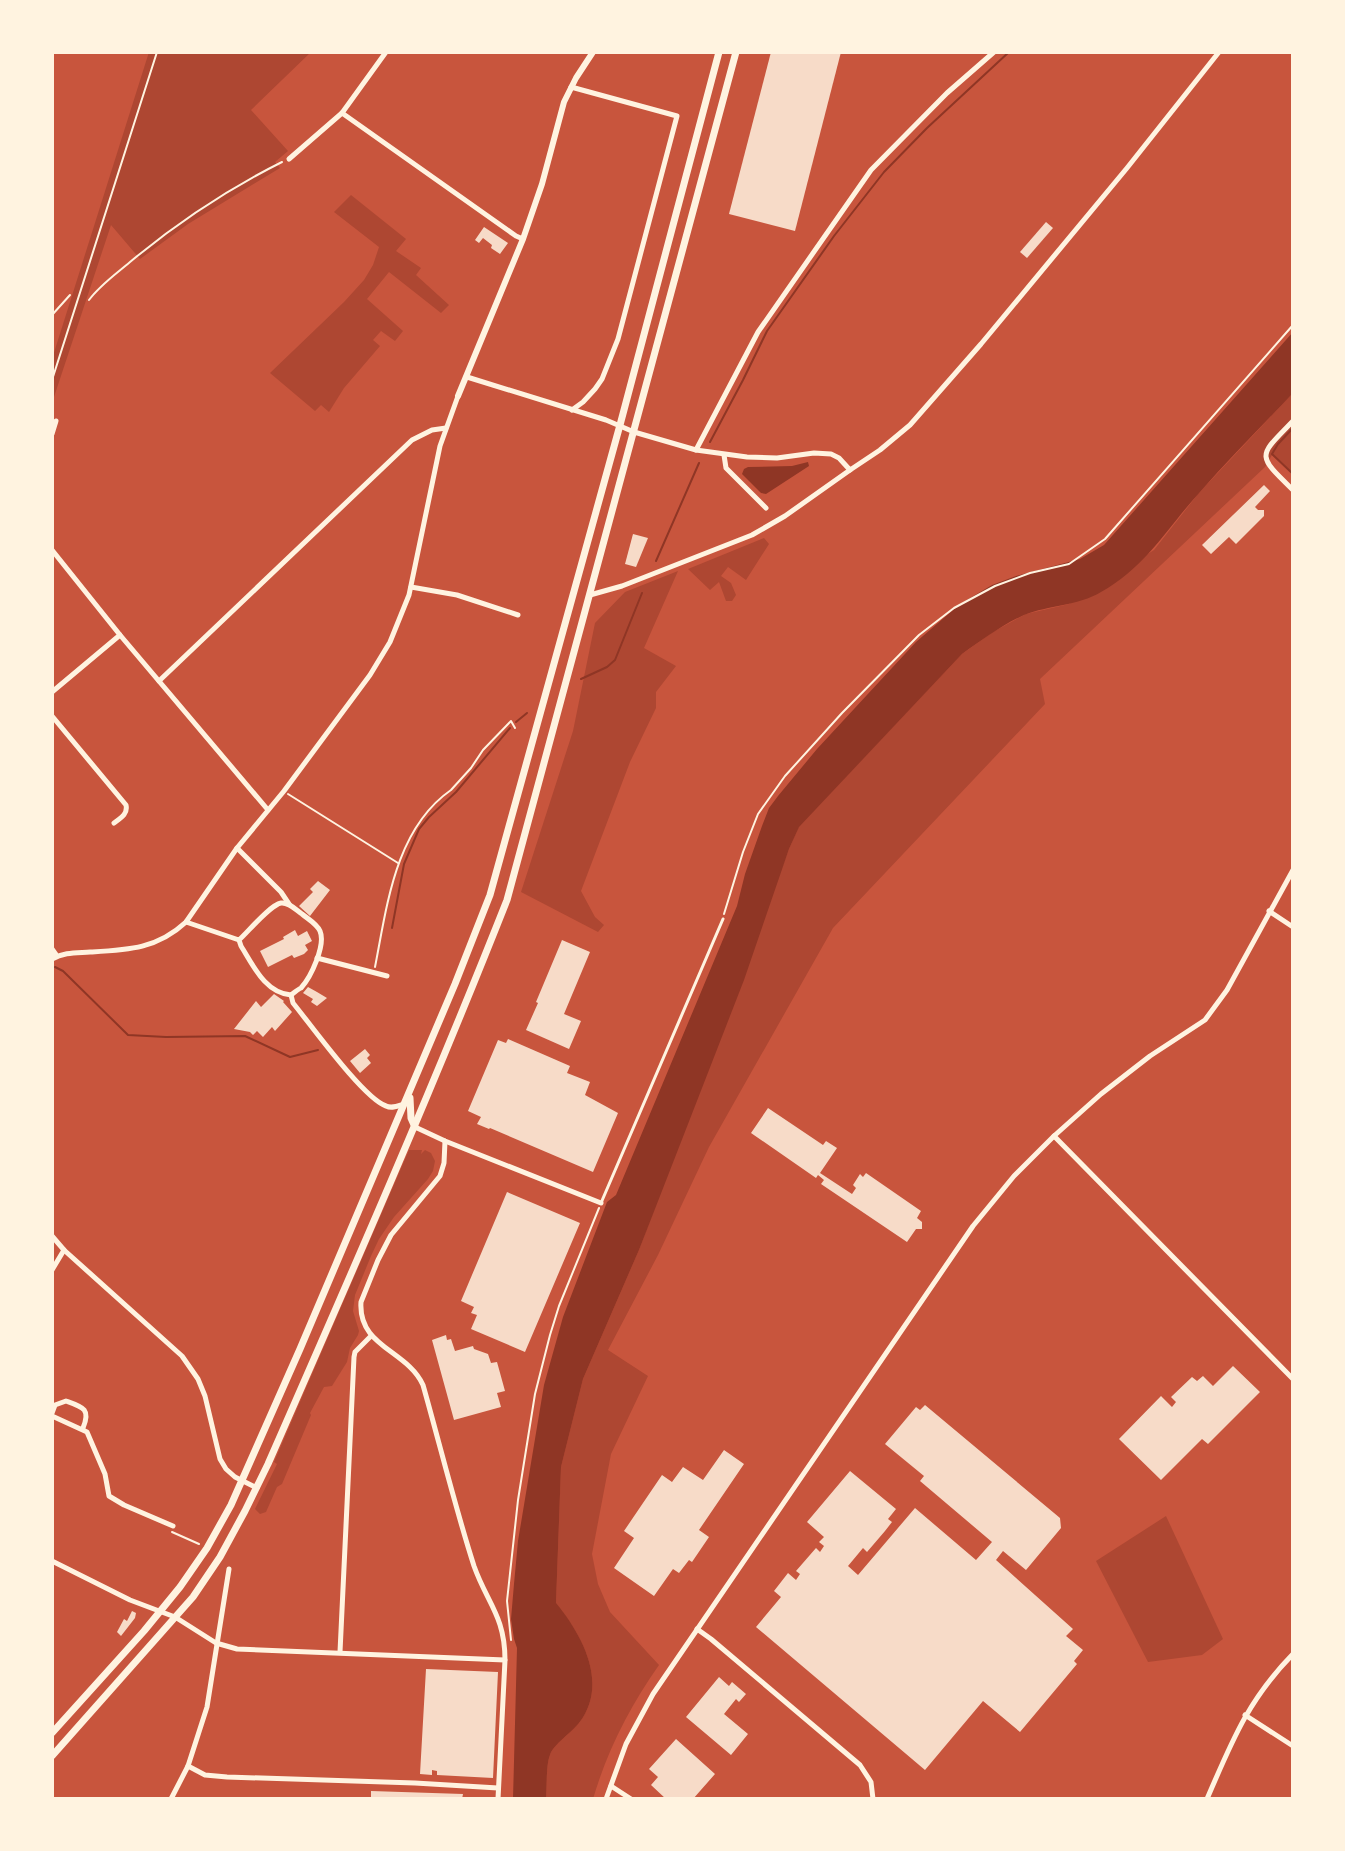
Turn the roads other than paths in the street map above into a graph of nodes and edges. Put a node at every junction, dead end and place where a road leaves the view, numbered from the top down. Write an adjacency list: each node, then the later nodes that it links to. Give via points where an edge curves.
1 (386, 52): 8 (street)
2 (593, 52): 7 (street)
3 (719, 52): 16 (main road)
4 (736, 52): 18 (main road)
5 (994, 52): 20 (street, via 871,170 758,332)
6 (1219, 52): 22 (street, via 910,425)
7 (571, 87): 10 (street); 13 (street, via 677,116 618,339 602,379)
8 (342, 113): 9 (street); 10 (street)
9 (289, 159)
10 (523, 239): 11 (street)
11 (467, 377): 12 (street); 13 (street)
12 (458, 396): 17 (street)
13 (572, 410): 16 (street)
14 (56, 421): 19 (street)
15 (1293, 421): 23 (street, via 1267,448 1266,458)
16 (620, 425): 18 (street); 48 (main road, via 490,895)
17 (446, 428): 26 (street); 30 (street, via 412,440)
18 (634, 432): 20 (street); 27 (main road)
19 (52, 434)
20 (696, 450): 21 (street)
21 (724, 455): 22 (street, via 777,458 823,453 839,458); 24 (street, via 726,468)
22 (850, 470): 27 (street, via 752,535)
23 (1293, 490)
24 (766, 508)
25 (52, 550): 29 (street)
26 (411, 587): 28 (street); 33 (street, via 400,621 370,675)
27 (590, 595): 50 (main road, via 507,900)
28 (518, 615)
29 (120, 635): 30 (street); 31 (street)
30 (159, 681): 33 (street)
31 (52, 692)
32 (52, 716): 34 (street, via 126,805 125,814)
33 (268, 810): 35 (street)
34 (114, 823)
35 (237, 848): 37 (street); 40 (street)
36 (1293, 870): 38 (street)
37 (289, 904): 42 (street, via 273,907); 45 (street, via 319,928)
38 (1269, 911): 41 (street); 51 (street, via 1205,1020 1150,1056)
39 (723, 919): 54 (lane)
40 (186, 922): 42 (street); 44 (street, via 150,945)
41 (1293, 927)
42 (239, 940): 47 (street, via 266,983)
43 (52, 949): 44 (street)
44 (54, 957)
45 (317, 958): 46 (street); 47 (street, via 301,988)
46 (387, 976)
47 (291, 995): 49 (street, via 369,1095 386,1106)
48 (410, 1093): 49 (main road); 50 (main road)
49 (405, 1103): 52 (main road)
50 (415, 1127): 52 (main road, via 402,1125); 53 (street); 63 (main road)
51 (1054, 1136): 59 (street); 69 (street, via 973,1226)
52 (390, 1139): 62 (main road)
53 (445, 1141): 54 (street); 58 (street, via 441,1172 391,1235 361,1302 361,1318)
54 (601, 1203)
55 (52, 1236): 56 (street)
56 (64, 1250): 57 (street); 62 (street, via 182,1356 205,1396 220,1459)
57 (52, 1270)
58 (371, 1336): 71 (street, via 354,1357); 73 (street, via 421,1380 475,1569 503,1633)
59 (1293, 1379)
60 (52, 1414): 61 (street); 61 (street, via 55,1405 66,1401 82,1406 87,1418)
61 (83, 1428): 64 (street, via 105,1474 109,1496)
62 (242, 1481): 63 (street); 67 (main road, via 207,1547)
63 (257, 1488): 68 (main road, via 220,1557)
64 (173, 1526)
65 (52, 1561): 67 (street)
66 (229, 1569): 70 (street)
67 (160, 1612): 68 (street); 75 (main road)
68 (175, 1617): 70 (street); 77 (main road)
69 (697, 1629): 79 (street, via 640,1717); 85 (street, via 860,1765 871,1782)
70 (216, 1643): 71 (street, via 237,1649); 78 (street, via 207,1707)
71 (340, 1652): 73 (street)
72 (1293, 1654): 74 (street)
73 (505, 1660): 80 (street)
74 (1245, 1715): 76 (street); 86 (street)
75 (52, 1733)
76 (1293, 1746)
77 (52, 1756)
78 (188, 1766): 80 (street, via 205,1775 227,1777); 81 (street)
79 (611, 1786): 83 (street); 84 (street)
80 (498, 1788): 82 (street)
81 (171, 1799)
82 (498, 1799)
83 (606, 1799)
84 (631, 1799)
85 (873, 1799)
86 (1207, 1799)

